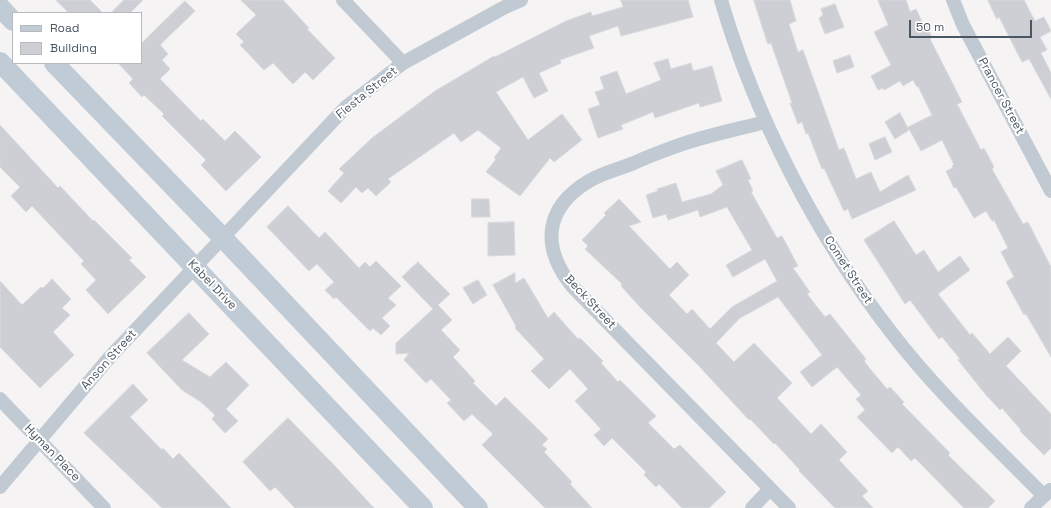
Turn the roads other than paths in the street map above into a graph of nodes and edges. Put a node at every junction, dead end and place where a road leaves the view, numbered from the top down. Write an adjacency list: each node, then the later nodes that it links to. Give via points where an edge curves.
1 (342, 0): 8 (street)
2 (521, 0): 8 (street, Fiesta Street)
3 (721, 0): 10 (street, Comet Street, via 734,45)
4 (953, 0): 11 (street, Prancer Street, via 963,25)
5 (0, 7): 6 (street)
6 (12, 20)
7 (0, 62): 13 (street, Kabel Drive)
8 (403, 63): 12 (street, Fiesta Street, via 346,107)
9 (55, 64): 12 (street)
10 (765, 122): 17 (street, Beck Street, via 675,146 589,181 561,204 551,226 551,239 563,274 572,286); 18 (street, Comet Street, via 849,276 891,333 946,397)
11 (1051, 191)
12 (222, 237): 13 (street, Anson Street); 21 (street)
13 (194, 267): 15 (street, Anson Street, via 109,358); 20 (street, Kabel Drive)
14 (0, 399): 15 (street, Hyman Place)
15 (40, 440): 16 (street, Anson Street); 19 (street, Hyman Place)
16 (0, 487)
17 (770, 489): 22 (street); 23 (street, Beck Street)
18 (1048, 493): 24 (street)
19 (104, 508)
20 (424, 508)
21 (478, 508)
22 (752, 508)
23 (788, 508)
24 (1031, 508)

